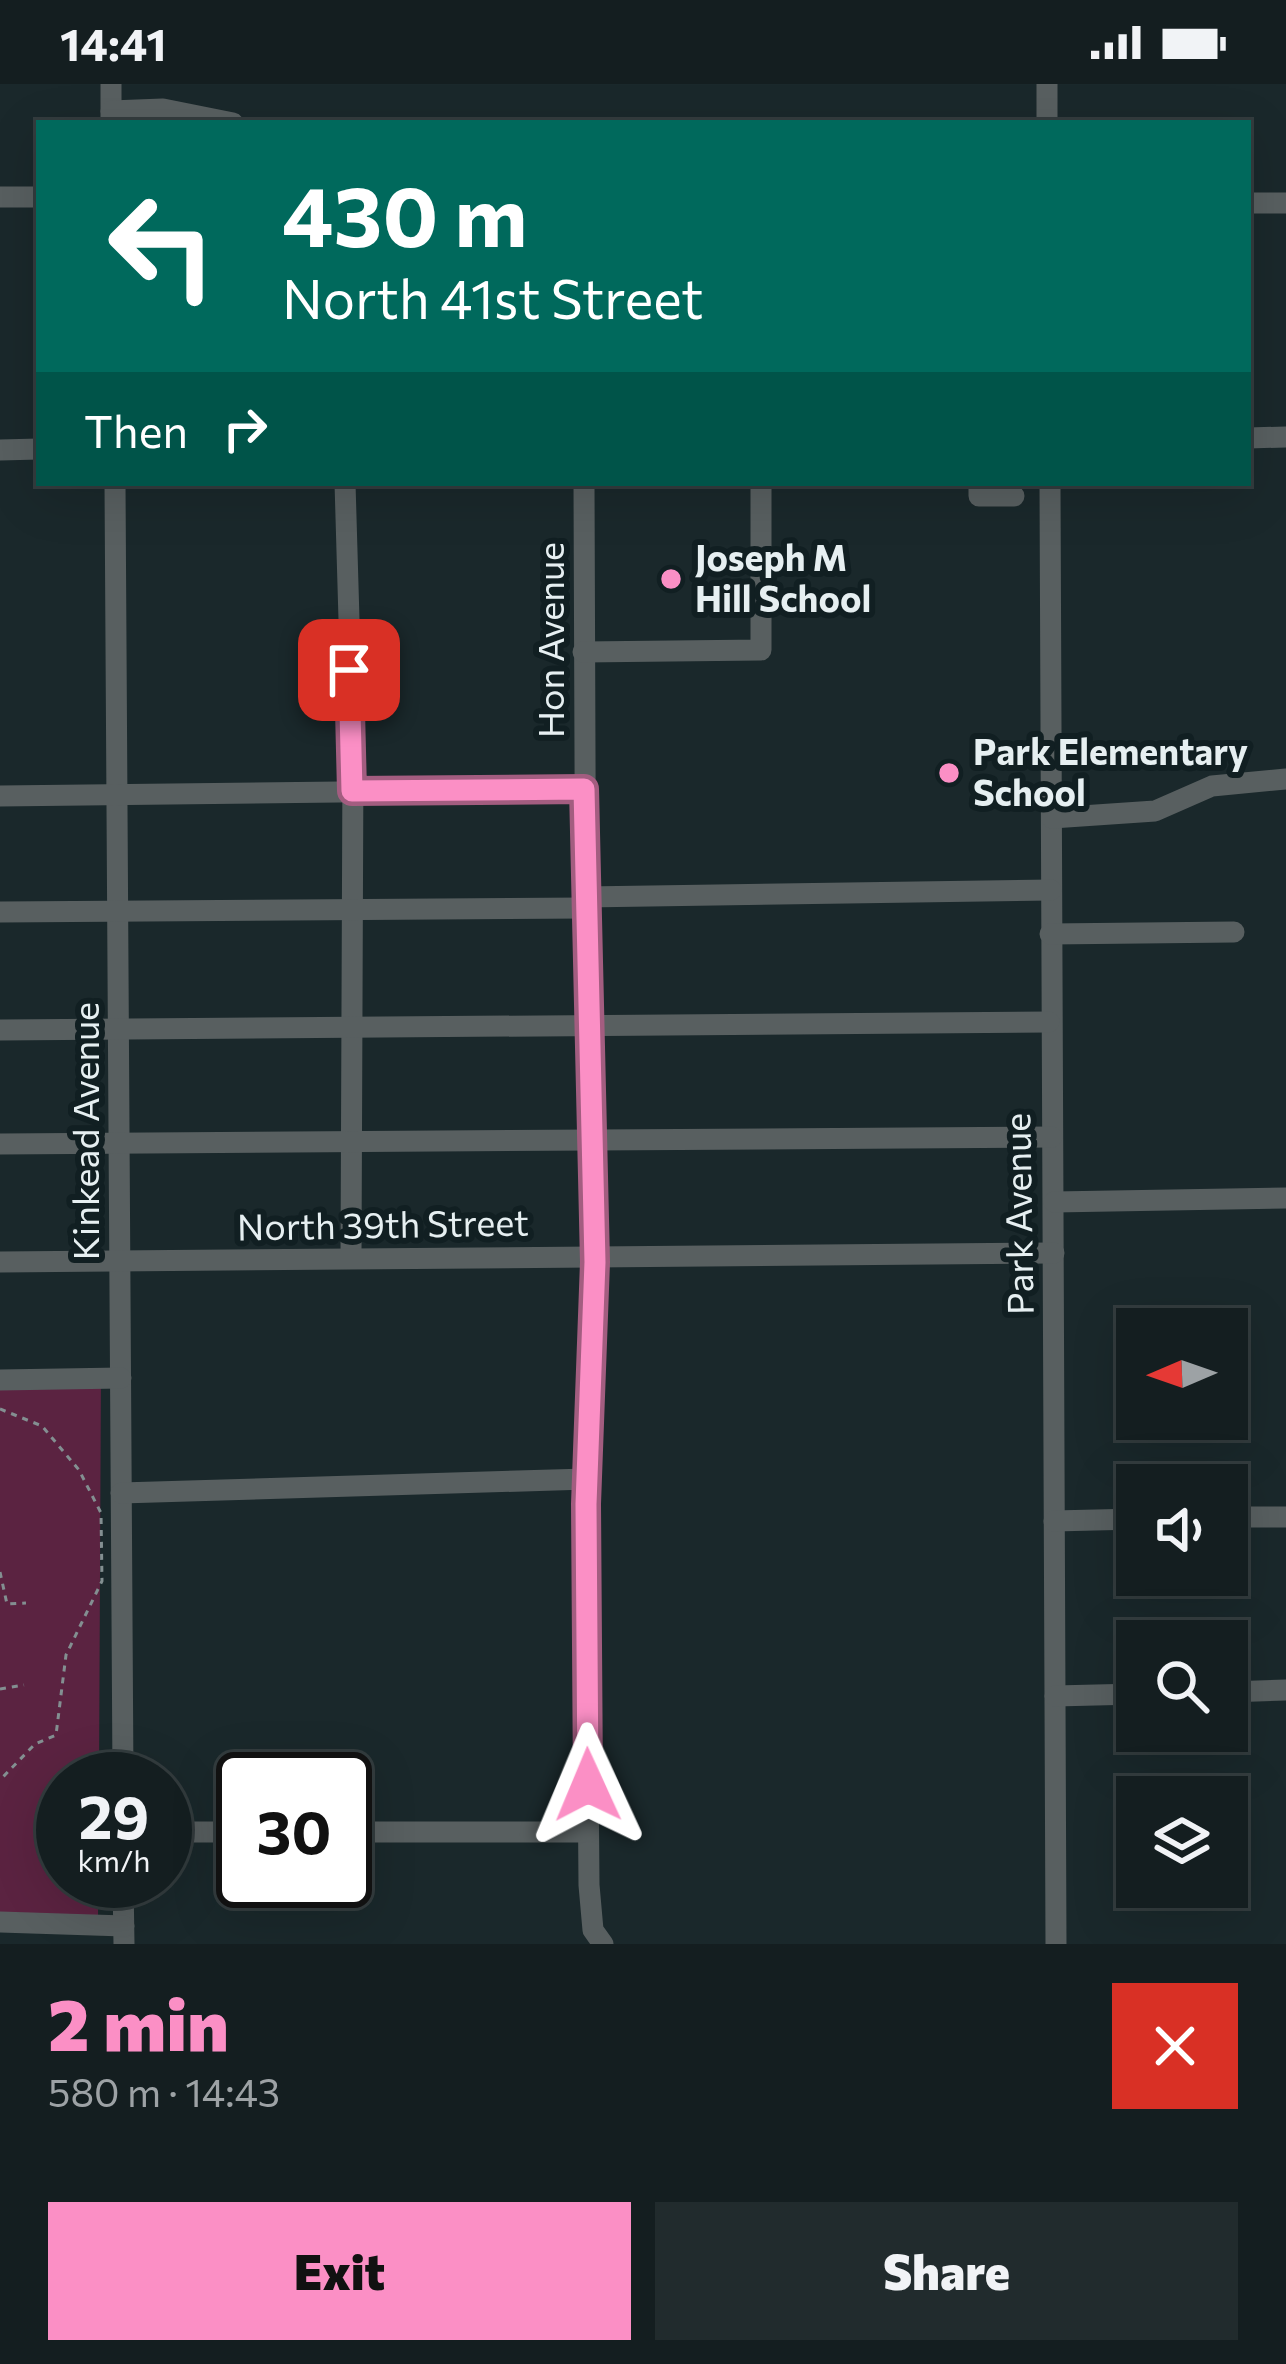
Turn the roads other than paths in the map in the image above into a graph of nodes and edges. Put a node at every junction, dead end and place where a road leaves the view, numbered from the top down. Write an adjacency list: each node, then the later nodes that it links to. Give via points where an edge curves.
1 (110, 84): 3 (street)
2 (1047, 84): 5 (street)
3 (111, 117): 4 (street, via 164,109)
4 (218, 120)
5 (1047, 120)
6 (36, 196): 7 (street)
7 (0, 197)
8 (1251, 203): 9 (street)
9 (1286, 203)
10 (1286, 437): 11 (street)
11 (1251, 438)
12 (0, 449): 13 (street)
13 (36, 449)
14 (115, 486): 25 (street, Kinkead Avenue)
15 (345, 486): 24 (street)
16 (584, 486): 21 (street, Hon Avenue)
17 (761, 486): 21 (street, via 761,650)
18 (980, 486): 20 (street, via 979,496)
19 (1050, 486): 27 (street, Park Avenue)
20 (1014, 496)
21 (583, 652): 23 (street, Hon Avenue)
22 (1286, 779): 27 (street, via 1212,786 1155,811)
23 (584, 789): 24 (street); 29 (street, Hon Avenue)
24 (352, 791): 25 (street); 31 (street)
25 (117, 794): 26 (street); 30 (street, Kinkead Avenue)
26 (0, 796)
27 (1052, 818): 28 (street, Park Avenue)
28 (1051, 890): 29 (street); 34 (street, Park Avenue)
29 (585, 903): 31 (street); 36 (street, Hon Avenue)
30 (118, 910): 31 (street); 32 (street); 37 (street, Kinkead Avenue)
31 (350, 911): 38 (street)
32 (0, 912)
33 (1234, 932): 34 (street)
34 (1050, 934): 35 (street, Park Avenue)
35 (1049, 1022): 36 (street); 40 (street, Park Avenue)
36 (586, 1026): 38 (street); 41 (street, Hon Avenue)
37 (118, 1029): 38 (street); 39 (street); 42 (street, Kinkead Avenue)
38 (351, 1029): 43 (street)
39 (0, 1030)
40 (1052, 1137): 41 (street); 46 (street, Park Avenue)
41 (588, 1140): 43 (street); 48 (street, Hon Avenue)
42 (119, 1142): 43 (street); 44 (street); 50 (street, Kinkead Avenue)
43 (352, 1143): 49 (street)
44 (0, 1144)
45 (1286, 1198): 46 (street)
46 (1054, 1202): 47 (street, Park Avenue)
47 (1054, 1253): 48 (street, North 39th Street); 59 (street, Park Avenue)
48 (593, 1256): 49 (street, North 39th Street); 54 (street, Hon Avenue)
49 (351, 1257): 50 (street, North 39th Street)
50 (120, 1261): 51 (street, North 39th Street); 52 (street, Kinkead Avenue)
51 (0, 1262)
52 (121, 1378): 53 (street); 55 (street, Kinkead Avenue)
53 (0, 1380)
54 (587, 1479): 55 (street); 66 (street, Hon Avenue)
55 (121, 1493): 64 (street, Kinkead Avenue)
56 (1248, 1517): 57 (street)
57 (1286, 1517)
58 (1116, 1520): 59 (street)
59 (1054, 1521): 63 (street, Park Avenue)
60 (1286, 1690): 61 (street)
61 (1248, 1691)
62 (1116, 1695): 63 (street)
63 (1055, 1696): 70 (street, Park Avenue)
64 (123, 1752)
65 (372, 1832): 66 (street)
66 (588, 1832): 69 (street, Hon Avenue, via 591,1919)
67 (0, 1922): 68 (street)
68 (124, 1935)
69 (604, 1944)
70 (1056, 1944)

